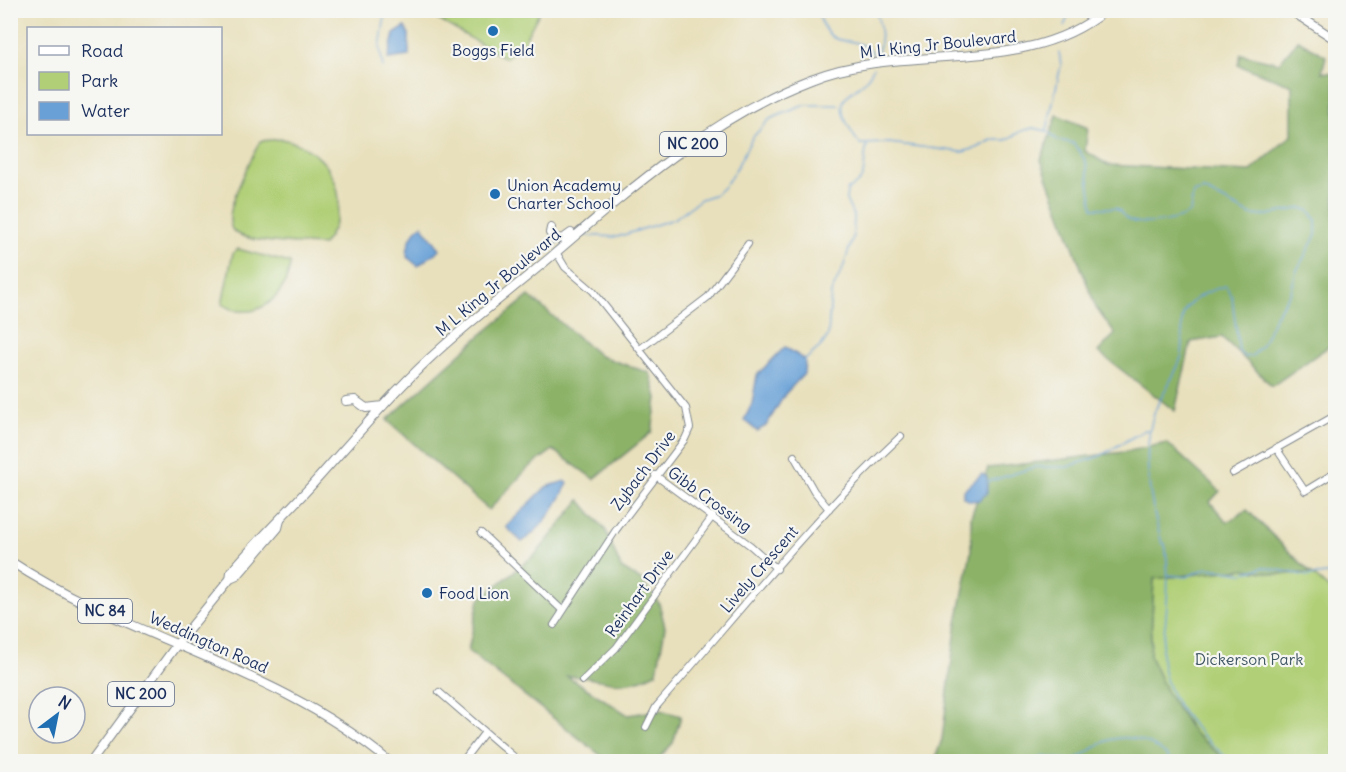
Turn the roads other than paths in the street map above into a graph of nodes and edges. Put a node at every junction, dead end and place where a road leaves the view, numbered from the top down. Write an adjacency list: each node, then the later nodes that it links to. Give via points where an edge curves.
1 (1106, 10): 4 (main road, M L King Jr Boulevard / NC 200, via 1080,29 1031,47 892,59 811,78 746,109)
2 (1290, 10): 3 (main road)
3 (1335, 40)
4 (673, 158): 5 (main road, via 564,238 555,239); 7 (main road, M L King Jr Boulevard / NC 200)
5 (551, 228)
6 (748, 244): 8 (street, via 708,297)
7 (556, 252): 8 (street, Zybach Drive, via 565,267 593,291); 10 (main road, M L King Jr Boulevard / NC 200, via 467,324)
8 (640, 349): 17 (street, Zybach Drive, via 686,408 690,428)
9 (346, 400): 10 (main road, via 355,400 366,408)
10 (383, 406): 25 (main road, M L King Jr Boulevard / NC 200, via 244,556)
11 (1335, 415): 13 (street)
12 (901, 436): 18 (street, Lively Crescent)
13 (1276, 448): 15 (street, via 1305,491); 16 (street)
14 (794, 456): 18 (street, via 814,491)
15 (1335, 472)
16 (1233, 474)
17 (655, 476): 19 (street, Gibb Crossing); 23 (street, Zybach Drive)
18 (830, 508): 22 (street, Lively Crescent)
19 (713, 516): 22 (street, Gibb Crossing); 26 (street, Reinhart Drive, via 616,648)
20 (481, 533): 23 (street)
21 (10, 561): 25 (main road, Weddington Road / NC 84, via 81,599)
22 (777, 569): 28 (street, Lively Crescent, via 656,707)
23 (563, 611): 24 (street, Zybach Drive)
24 (554, 625)
25 (178, 643): 30 (main road, M L King Jr Boulevard / NC 200); 31 (main road, Weddington Road, via 290,694 346,728)
26 (582, 681)
27 (439, 692): 29 (street)
28 (646, 727)
29 (485, 732): 32 (street); 33 (street)
30 (91, 762)
31 (390, 762)
32 (462, 762)
33 (520, 762)

